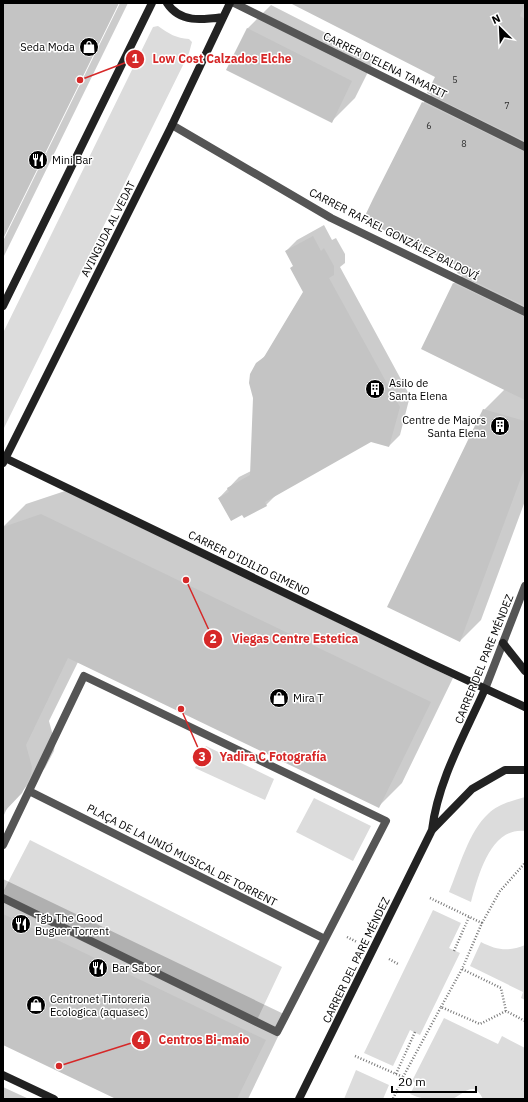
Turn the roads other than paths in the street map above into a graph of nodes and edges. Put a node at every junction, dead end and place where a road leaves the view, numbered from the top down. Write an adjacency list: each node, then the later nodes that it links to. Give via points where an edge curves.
1 (152, 3): 8 (street)
2 (167, 3): 5 (street, via 180,16 192,20)
3 (230, 3): 5 (street, AVINGUDA AL VEDAT)
4 (234, 3): 7 (street, CARRER D'ELENA TAMARIT)
5 (223, 17): 6 (street, AVINGUDA AL VEDAT)
6 (172, 125): 9 (street, CARRER RAFAEL GONZÁLEZ BALDOVÍ, via 331,218); 10 (street, AVINGUDA AL VEDAT)
7 (525, 147)
8 (3, 306)
9 (525, 312)
10 (4, 459): 14 (street, CARRER D'IDILIO GIMENO)
11 (525, 586): 12 (street, CARRER DEL PARE MÉNDEZ)
12 (503, 643): 13 (street); 14 (street, CARRER DEL PARE MÉNDEZ)
13 (525, 670)
14 (485, 689): 15 (street, CARRER D'IDILIO GIMENO); 18 (street, CARRER DEL PARE MÉNDEZ, via 441,788 434,810)
15 (525, 707)
16 (525, 770): 18 (street, CARRER DEL PARE MÉNDEZ, via 505,770 472,789)
17 (29, 791): 19 (street); 21 (street, PLAÇA DE LA UNIÓ MUSICAL DE TORRENT); 21 (street, via 84,676 386,821)
18 (432, 830): 24 (street, CARRER DEL PARE MÉNDEZ)
19 (3, 845)
20 (3, 898): 21 (street, via 277,1032)
21 (325, 939)
22 (3, 1075): 23 (street)
23 (54, 1099)
24 (299, 1099)

